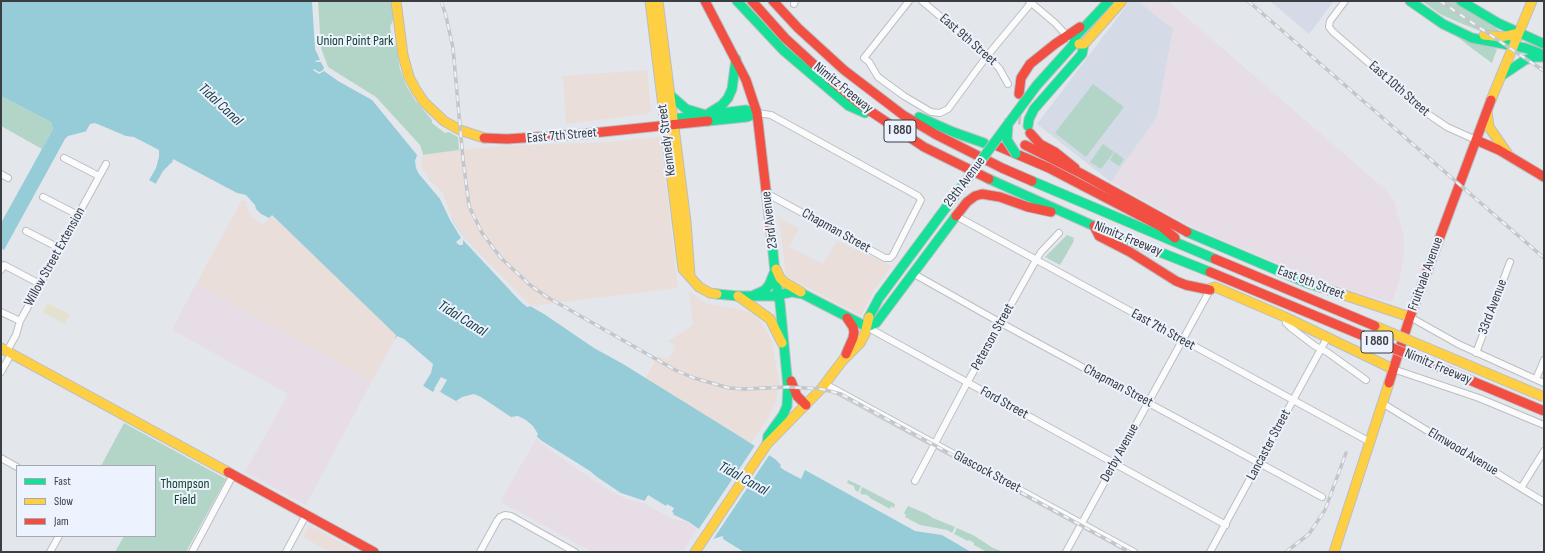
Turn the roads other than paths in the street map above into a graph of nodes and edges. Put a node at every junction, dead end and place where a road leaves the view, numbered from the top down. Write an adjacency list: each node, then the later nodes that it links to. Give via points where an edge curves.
1 (396, 1): 36 (main road, East 7th Street, via 403,55 409,77 424,102 444,121 460,130 491,139 518,139 599,133)
2 (650, 1): 36 (main road, Kennedy Street)
3 (658, 1): 31 (main road, Kennedy Street)
4 (705, 1): 27 (main road, 23rd Avenue)
5 (737, 1): 39 (main road, via 783,50 849,106)
6 (752, 1): 39 (main road, Nimitz Freeway / I 880, via 806,58 861,104)
7 (909, 1): 25 (street, via 864,58 878,77 904,96 931,112 940,113 948,109)
8 (922, 1): 25 (street, East 9th Street)
9 (1109, 1): 18 (main road, 29th Avenue)
10 (1122, 1): 21 (main road)
11 (1345, 1): 40 (street, East 10th Street, via 1330,21 1329,27 1333,32 1428,114 1447,128)
12 (1410, 1): 17 (main road)
13 (1461, 1): 19 (main road)
14 (1532, 1): 19 (main road, Fruitvale Avenue)
15 (1030, 2): 20 (street); 25 (street)
16 (776, 4): 32 (main road, Nimitz Freeway / I 880, via 844,70)
17 (1425, 12): 19 (main road, via 1484,35 1502,37); 24 (main road, via 1467,36)
18 (1093, 19): 20 (main road); 23 (main road, 29th Avenue, via 1075,37)
19 (1518, 33): 22 (main road); 24 (main road, Fruitvale Avenue)
20 (1067, 35): 23 (street); 30 (main road, via 1030,64 1021,78)
21 (1084, 44): 23 (main road); 38 (main road, via 1082,54 1034,109)
22 (1544, 44)
23 (1073, 45): 37 (main road, 29th Avenue, bridge, via 1037,85)
24 (1512, 47): 26 (main road, via 1525,48); 28 (main road, Fruitvale Avenue)
25 (988, 56): 29 (street, East 9th Street, via 1000,68)
26 (1544, 56): 28 (main road, via 1525,60)
27 (736, 59): 34 (main road, 23rd Avenue); 35 (main road, via 732,89 728,98)
28 (1501, 76): 33 (main road, Fruitvale Avenue)
29 (1008, 84)
30 (1019, 94)
31 (670, 95): 35 (main road, via 686,109); 36 (main road, Kennedy Street)
32 (888, 103): 41 (main road, via 953,132); 60 (main road, Nimitz Freeway / I 880, via 935,134 969,152)
33 (1487, 110): 40 (main road, Fruitvale Avenue); 43 (main road, via 1490,127)
34 (757, 113): 35 (main road, East 7th Street, via 746,110); 36 (main road, East 7th Street, via 747,117); 51 (main road, 23rd Avenue); 53 (street, East 7th Street, via 771,115 918,196)
35 (706, 115): 36 (main road, East 7th Street)
36 (670, 123): 72 (main road, Kennedy Street, via 686,222 690,276 699,287 710,293)
37 (1008, 124): 41 (main road, 29th Avenue, bridge); 42 (main road, bridge, via 1007,140)
38 (1027, 126): 47 (main road, East 9th Street, via 1040,144 1069,162); 47 (main road, East 9th Street, via 1030,138 1023,146 1035,149)
39 (894, 127): 56 (main road, Nimitz Freeway / I 880, via 924,147 961,166)
40 (1476, 140): 43 (main road); 77 (main road, Fruitvale Avenue)
41 (988, 143): 42 (main road); 80 (main road, 29th Avenue, bridge, via 939,217 879,298)
42 (1016, 154): 60 (main road, via 1049,168 1162,227)
43 (1509, 155): 49 (main road)
44 (64, 158): 48 (street)
45 (106, 164): 48 (street, Willow Street Extension)
46 (1, 174): 50 (street)
47 (1082, 174): 67 (main road, East 9th Street, via 1194,236)
48 (99, 176): 54 (street, Willow Street Extension)
49 (1544, 176)
50 (8, 178)
51 (766, 194): 53 (street, Chapman Street, via 885,258 893,255); 64 (main road, 23rd Avenue)
52 (42, 197): 54 (street)
53 (921, 200)
54 (78, 215): 61 (street, Willow Street Extension)
55 (956, 216): 56 (main road, 29th Avenue, via 967,202 982,194); 62 (street, East 7th Street); 66 (main road, 29th Avenue)
56 (1078, 218): 57 (main road, Nimitz Freeway / I 880)
57 (1094, 226): 69 (main road, via 1098,236 1144,260 1176,281); 102 (main road, Nimitz Freeway / I 880, bridge)
58 (26, 231): 61 (street)
59 (1059, 232): 62 (street, Peterson Street)
60 (1183, 245): 97 (main road, Nimitz Freeway / I 880, bridge)
61 (59, 248): 68 (street, Willow Street Extension)
62 (1036, 260): 79 (street, Peterson Street); 82 (street, East 7th Street)
63 (1510, 262): 86 (street, 33rd Avenue)
64 (775, 268): 70 (main road, via 784,282); 71 (main road, via 769,285); 73 (main road, 23rd Avenue)
65 (1, 270): 68 (street, via 4,265)
66 (914, 274): 79 (street, Chapman Street); 80 (main road, 29th Avenue, via 876,323)
67 (1300, 280): 76 (main road); 77 (main road, East 9th Street)
68 (40, 284): 78 (street, Willow Street Extension)
69 (1210, 290): 76 (main road, via 1215,287); 82 (street, Derby Avenue)
70 (803, 294): 73 (main road, Ford Street, via 792,292); 75 (main road, Ford Street)
71 (754, 295): 72 (main road, Kennedy Street); 73 (main road, Kennedy Street)
72 (738, 296): 83 (main road, Kennedy Street, via 770,319)
73 (778, 296): 83 (main road, 23rd Avenue)
74 (1, 312): 78 (street)
75 (846, 317): 80 (main road, Ford Street); 87 (main road, via 854,332)
76 (1285, 317): 81 (main road); 84 (street, via 1290,327)
77 (1410, 317): 86 (street, East 9th Street); 89 (main road, Fruitvale Avenue)
78 (20, 322): 85 (street, Willow Street Extension, via 16,335)
79 (1001, 323): 94 (street, Peterson Street); 99 (street, Chapman Street)
80 (867, 327): 87 (main road, 29th Avenue, via 860,343); 94 (street, Ford Street)
81 (1327, 338): 84 (street, Lancaster Street); 89 (main road)
82 (1182, 341): 98 (street, East 7th Street); 99 (street, Derby Avenue)
83 (785, 349): 91 (main road, 23rd Avenue)
84 (1322, 349): 93 (street); 98 (street, Lancaster Street)
85 (6, 351): 90 (street, Willow Street Extension); 112 (main road)
86 (1476, 353): 92 (street, East 9th Street)
87 (843, 360): 96 (main road, 29th Avenue)
88 (1544, 360): 92 (street)
89 (1393, 369): 100 (main road, Fruitvale Avenue); 103 (street, via 1473,396)
90 (1, 372)
91 (788, 372): 101 (main road, via 797,396); 105 (main road, 23rd Avenue, via 787,406 768,436)
92 (1536, 379): 95 (street, East 9th Street)
93 (1366, 380)
94 (967, 383): 106 (street, Peterson Street); 109 (street, Ford Street)
95 (1544, 383)
96 (825, 384): 101 (main road, 29th Avenue); 106 (street, Glascock Street, via 844,397)
97 (1544, 397)
98 (1293, 401): 104 (street, East 7th Street); 110 (street, Lancaster Street)
99 (1149, 402): 109 (street, Derby Avenue); 110 (street, Chapman Street)
100 (1382, 403): 104 (main road, Fruitvale Avenue); 114 (street, Elmwood Avenue)
101 (806, 405): 105 (main road, 29th Avenue)
102 (1544, 411)
103 (1544, 425)
104 (1370, 442): 132 (main road, Fruitvale Avenue)
105 (767, 444): 121 (main road)
106 (934, 445): 113 (street, Peterson Street); 118 (street, Glascock Street)
107 (1544, 451): 114 (street)
108 (1, 458): 111 (street)
109 (1115, 463): 118 (street, Derby Avenue); 119 (street, Ford Street)
110 (1260, 463): 115 (street, Chapman Street); 119 (street, Lancaster Street)
111 (16, 466)
112 (234, 475): 117 (main road); 123 (street)
113 (915, 481)
114 (1522, 488): 116 (street, Elmwood Avenue)
115 (1322, 497)
116 (1544, 502)
117 (306, 515): 124 (street); 125 (main road)
118 (1080, 524): 128 (street, Derby Avenue); 129 (street, Glascock Street); 130 (street, Glascock Street)
119 (1226, 525): 131 (street, Lancaster Street)
120 (58, 537): 122 (street)
121 (697, 548)
122 (50, 552)
123 (192, 552)
124 (286, 552)
125 (374, 552)
126 (480, 552): 127 (street, via 502,516 511,516)
127 (575, 552)
128 (1066, 552)
129 (1127, 552)
130 (1134, 552)
131 (1210, 552)
132 (1334, 552)

